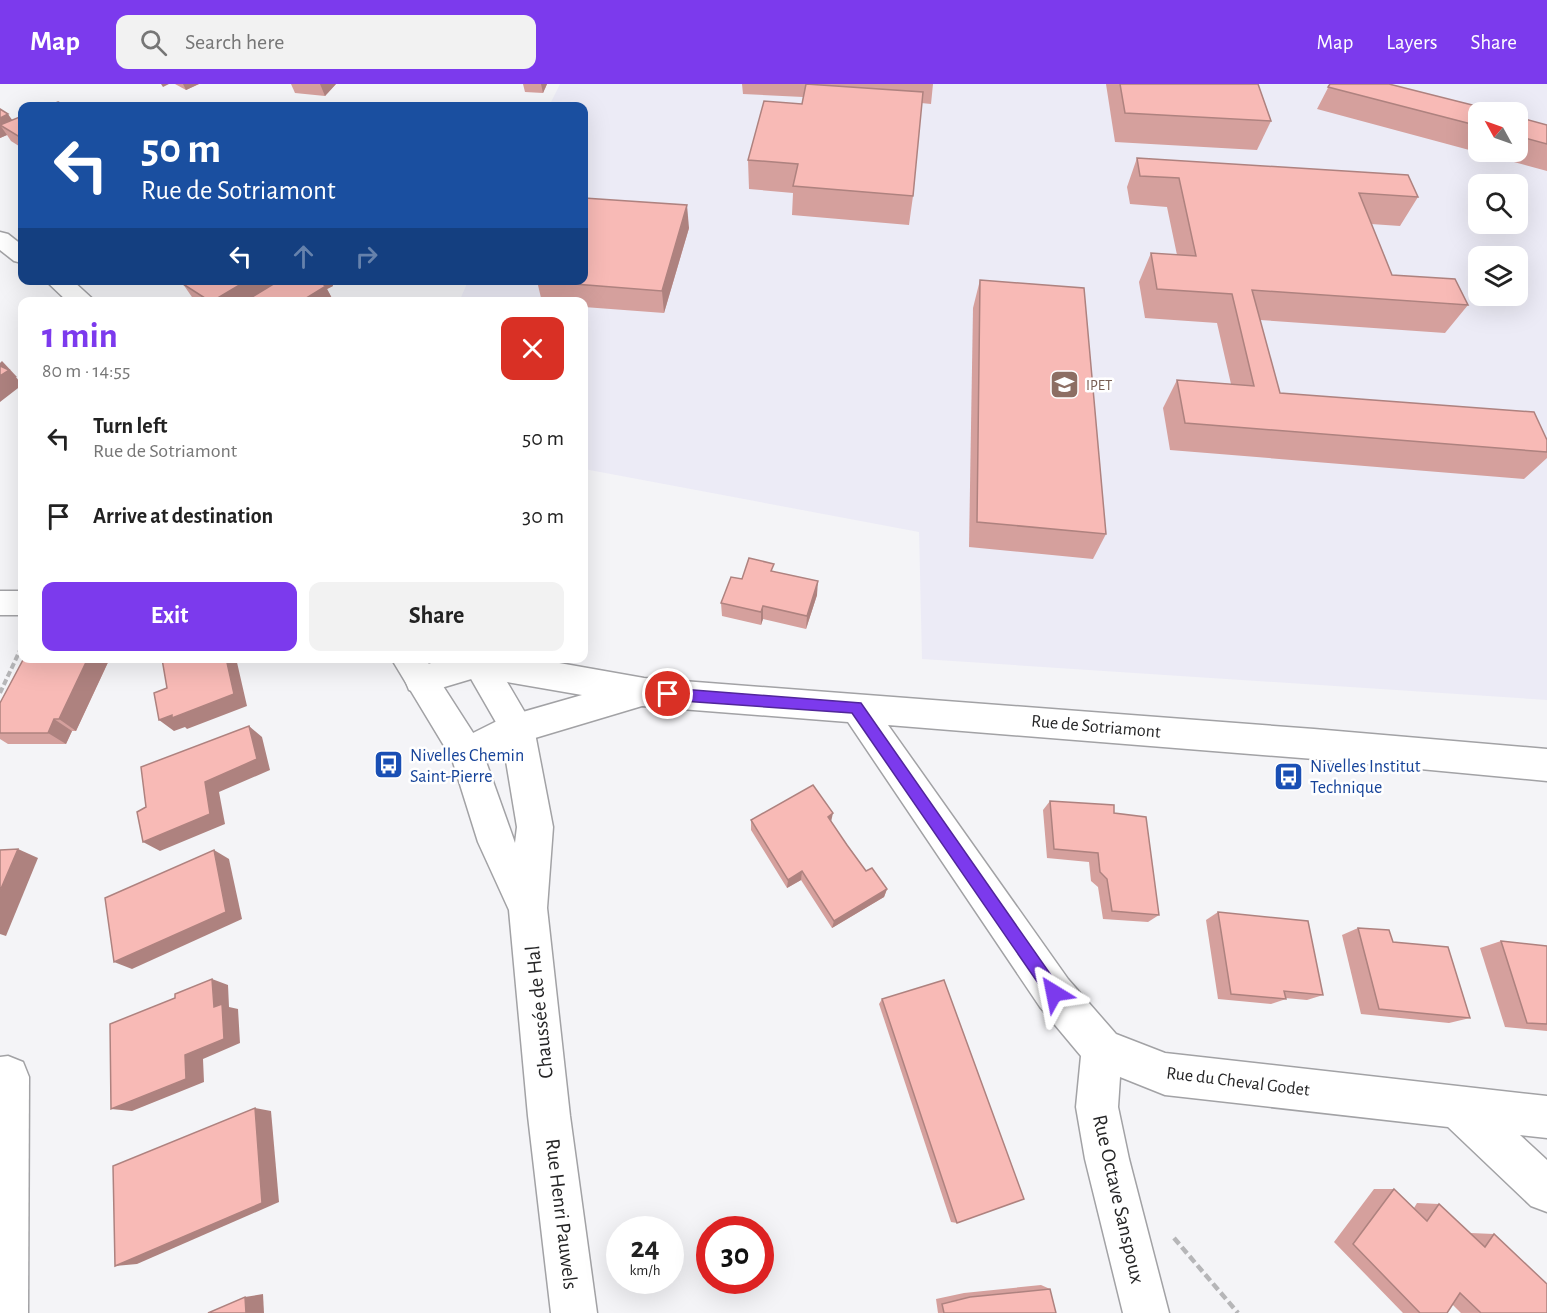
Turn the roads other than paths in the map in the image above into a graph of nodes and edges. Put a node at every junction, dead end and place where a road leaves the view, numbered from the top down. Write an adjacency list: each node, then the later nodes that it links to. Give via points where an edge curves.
1 (0, 239): 2 (street)
2 (18, 252)
3 (62, 285): 4 (street)
4 (78, 297)
5 (0, 603): 6 (street)
6 (18, 603)
7 (462, 663): 10 (street, Rue de Sotriamont)
8 (477, 663): 13 (street, Chaussée de Hal)
9 (487, 663): 11 (street, Rue de Sotriamont)
10 (414, 670): 14 (street, Chaussée de Hal)
11 (644, 692): 12 (street, Rue de Sotriamont); 13 (street, Rue de Sotriamont)
12 (856, 707): 15 (street, Rue de Sotriamont); 17 (street, Rue du Cheval Godet, via 1054,993)
13 (517, 728): 14 (street, Rue de Sotriamont); 16 (street, Chaussée de Hal, via 535,827)
14 (468, 753): 16 (street, Chaussée de Hal, via 496,842)
15 (1547, 765)
16 (528, 908): 20 (street, Chaussée de Hal)
17 (1102, 1049): 19 (street, Rue du Cheval Godet, via 1165,1074); 25 (street, Rue Octave Sanspoux, via 1097,1107)
18 (0, 1078): 23 (street, via 8,1077)
19 (1459, 1108): 21 (street, Rue du Cheval Godet); 22 (street)
20 (549, 1116): 24 (street, Rue Henri Pauwels)
21 (1547, 1117)
22 (1547, 1190)
23 (5, 1313)
24 (574, 1313)
25 (1146, 1313)

